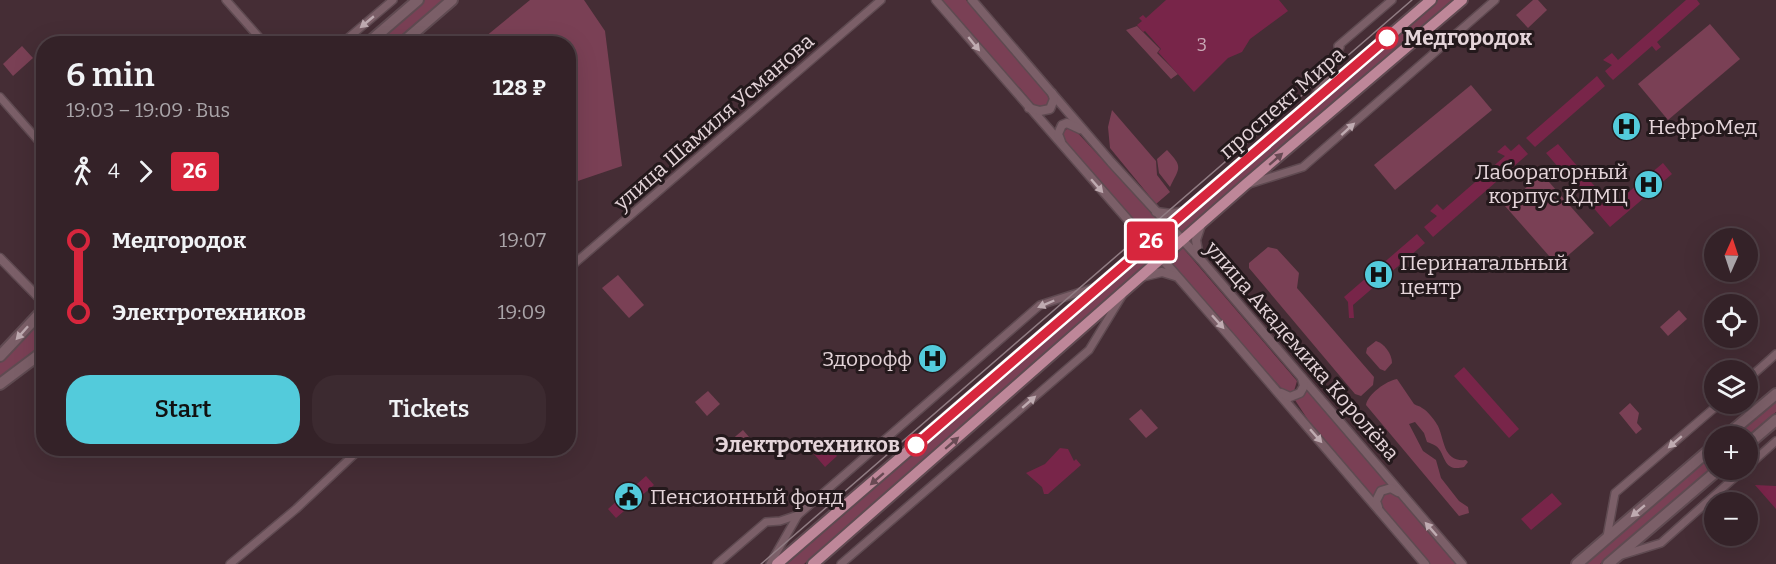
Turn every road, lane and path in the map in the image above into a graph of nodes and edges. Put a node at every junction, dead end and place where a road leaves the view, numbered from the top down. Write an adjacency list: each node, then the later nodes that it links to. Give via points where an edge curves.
1 (226, 0): 12 (street)
2 (393, 0): 13 (street, one-way to 13)
3 (418, 0): 14 (main road)
4 (452, 0): 15 (main road)
5 (881, 0): 35 (street, улица Шамиля Усманова)
6 (936, 0): 19 (street, one-way to 19)
7 (972, 0): 16 (street, улица Академика Королёва)
8 (1392, 0): 18 (street, via 1338,46)
9 (1431, 0): 18 (main road, проспект Мира)
10 (1462, 0): 23 (main road, проспект Мира, one-way to 10)
11 (1496, 0): 23 (street, one-way to 11, via 1303,167)
12 (258, 36)
13 (350, 36)
14 (376, 36)
15 (411, 36)
16 (1052, 93): 19 (street, via 1050,109); 21 (street, улица Академика Королёва)
17 (0, 97): 20 (street)
18 (1313, 102): 24 (main road, проспект Мира)
19 (1029, 108): 22 (street)
20 (36, 138)
21 (1092, 139): 22 (street, via 1067,123 1058,134); 25 (street, улица Академика Королёва)
22 (1062, 146): 26 (street, one-way to 26)
23 (1246, 184): 27 (main road, проспект Мира)
24 (1188, 210): 25 (street); 28 (main road, проспект Мира)
25 (1155, 212): 28 (street, улица Академика Королёва)
26 (1132, 225): 30 (street); 34 (street, via 1135,251)
27 (1201, 225): 29 (main road, проспект Мира); 33 (street, via 1196,240)
28 (1169, 226): 29 (street, улица Академика Королёва); 30 (main road, проспект Мира)
29 (1183, 241): 32 (main road, проспект Мира); 33 (street, улица Академика Королёва)
30 (1148, 244): 32 (street); 34 (main road, проспект Мира)
31 (0, 258): 40 (street)
32 (1162, 259): 36 (main road, проспект Мира); 37 (street)
33 (1200, 260): 46 (street, улица Академика Королёва)
34 (1127, 261): 38 (main road, проспект Мира)
35 (576, 262)
36 (1141, 277): 37 (street, via 1162,272); 39 (main road, проспект Мира)
37 (1179, 278): 48 (street, one-way to 48)
38 (1101, 286): 62 (street, one-way to 62, via 1040,305); 68 (main road, проспект Мира, one-way to 68)
39 (1123, 294): 69 (main road, проспект Мира, one-way to 39); 70 (street, one-way to 39, via 1089,350)
40 (36, 295)
41 (36, 318): 43 (main road, one-way to 43)
42 (1776, 354): 45 (street)
43 (0, 356)
44 (36, 357): 47 (main road)
45 (1758, 370)
46 (1302, 378): 48 (street, via 1303,388 1296,396); 60 (street, улица Академика Королёва)
47 (0, 384)
48 (1278, 392): 61 (street, one-way to 61)
49 (1776, 394): 52 (main road)
50 (1707, 414): 63 (street, one-way to 63, via 1615,493)
51 (1776, 420): 53 (main road)
52 (1738, 426)
53 (1758, 435)
54 (1776, 441): 57 (street)
55 (1704, 455): 63 (main road, one-way to 63)
56 (352, 456): 65 (street)
57 (1758, 457)
58 (1706, 480): 64 (main road)
59 (1732, 480): 64 (street, via 1661,543)
60 (1401, 494): 61 (street, via 1391,488 1381,491 1376,501); 72 (street, улица Академика Королёва, one-way to 60)
61 (1378, 509): 71 (street)
62 (798, 514): 66 (street, via 766,522); 67 (street)
63 (1607, 537): 73 (main road)
64 (1613, 560)
65 (230, 564)
66 (717, 564)
67 (770, 564)
68 (777, 564)
69 (813, 564)
70 (842, 564)
71 (1425, 564)
72 (1462, 564)
73 (1577, 564)

